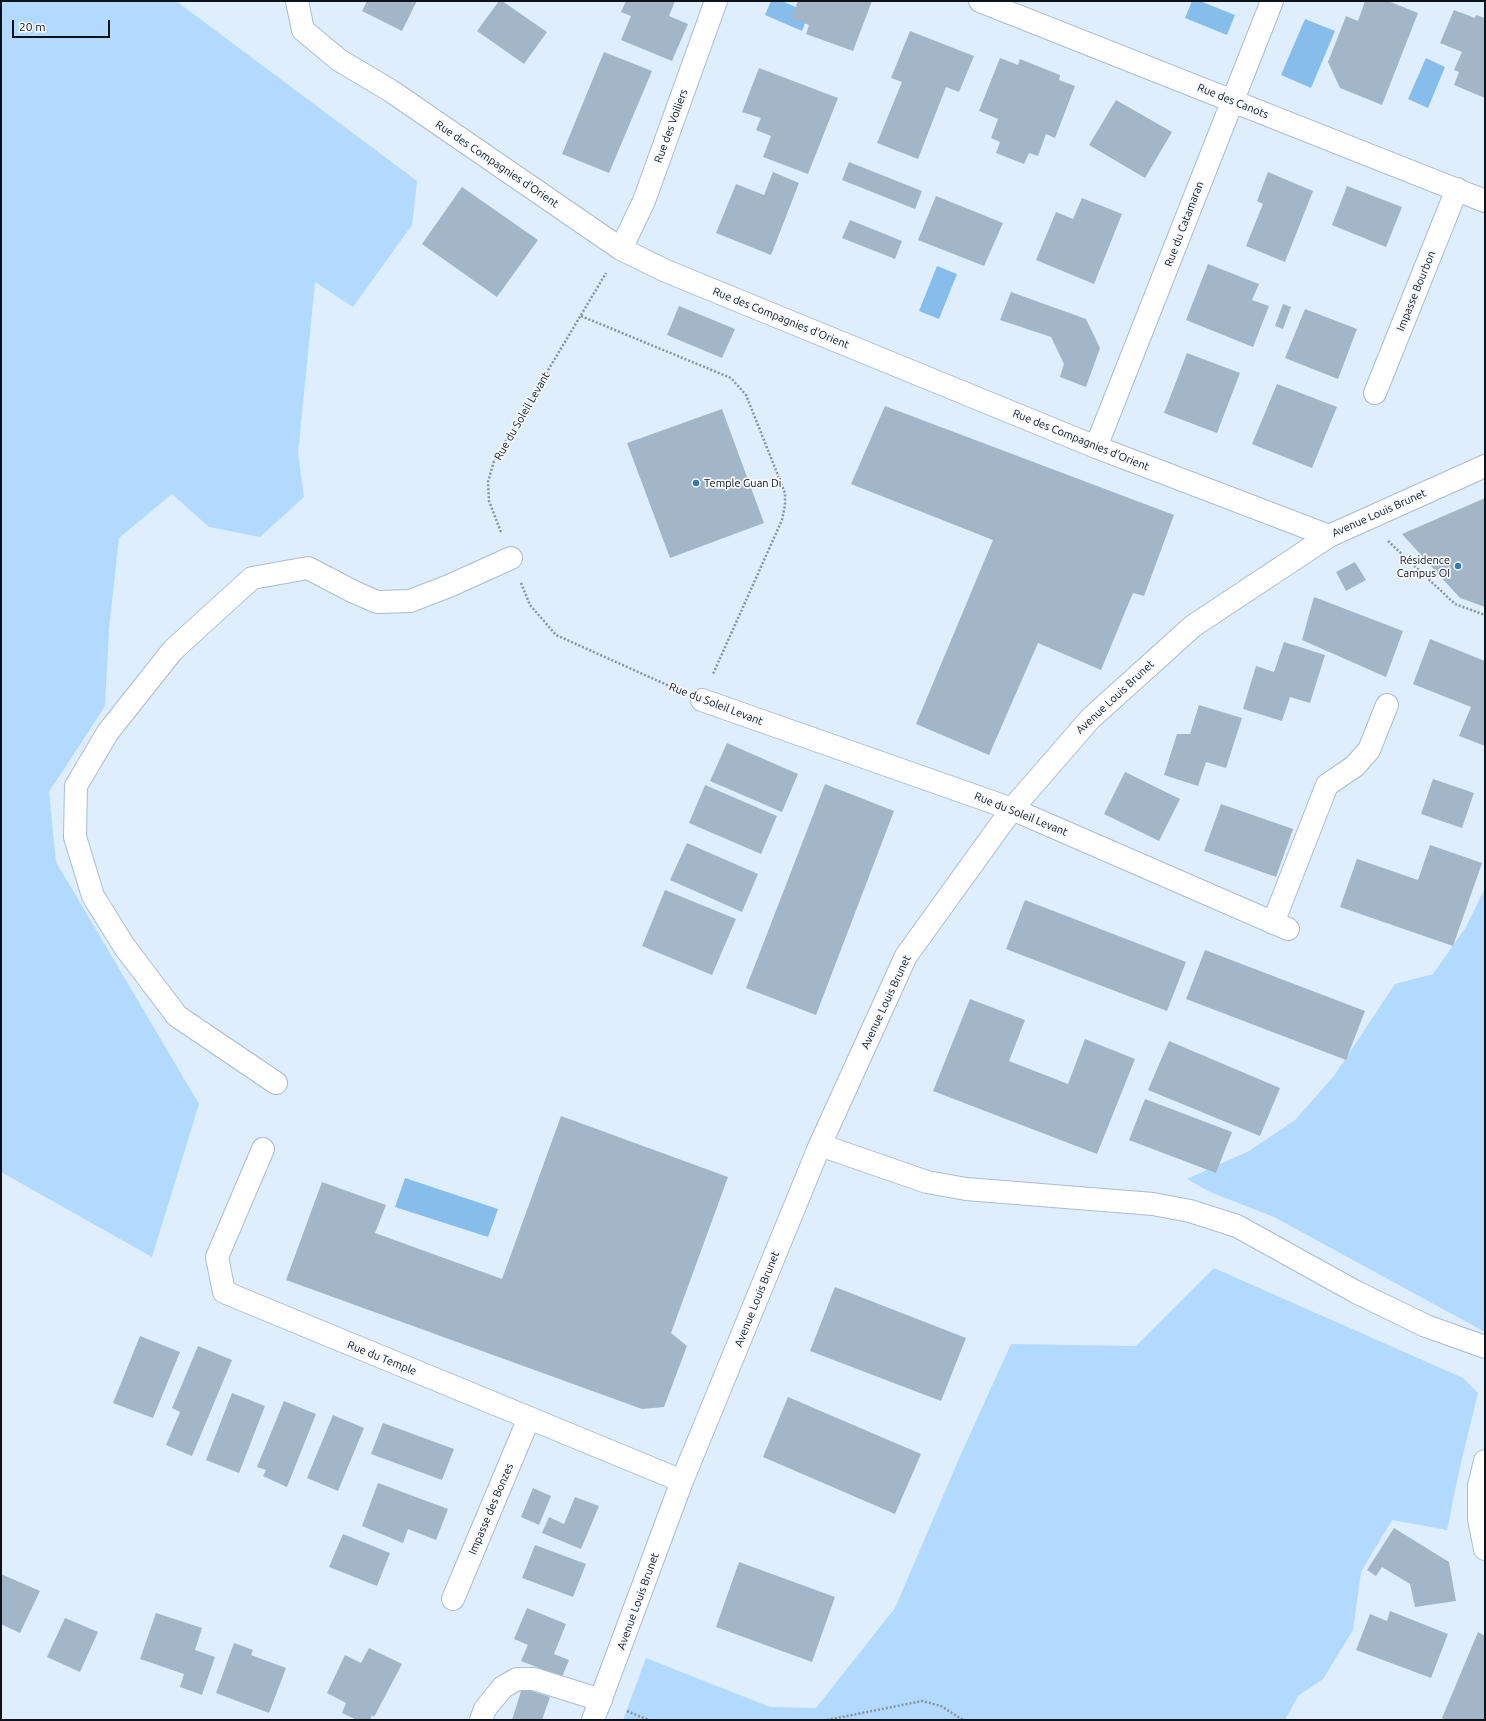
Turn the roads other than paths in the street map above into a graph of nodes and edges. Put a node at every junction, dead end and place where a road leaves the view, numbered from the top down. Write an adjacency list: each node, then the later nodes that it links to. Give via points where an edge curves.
1 (296, 1): 8 (street, Rue des Compagnies d'Orient, via 303,30 339,60 391,91)
2 (716, 1): 8 (street, Rue des Voiliers, via 644,201)
3 (980, 1): 5 (street, Rue des Canots)
4 (1272, 1): 5 (street, Rue du Catamaran)
5 (1232, 101): 6 (street, Rue des Canots); 10 (street, Rue du Catamaran)
6 (1457, 189): 7 (street, Rue des Canots); 9 (street, Impasse Bourbon)
7 (1485, 200)
8 (621, 249): 10 (street, Rue des Compagnies d'Orient, via 666,271)
9 (1375, 393)
10 (1096, 447): 12 (street, Rue des Compagnies d'Orient)
11 (1485, 466): 12 (street, Avenue Louis Brunet)
12 (1329, 536): 16 (street, Avenue Louis Brunet, via 1193,626 1090,719)
13 (511, 558): 17 (street, via 410,601 377,602 308,568 252,578 173,650 108,732 76,786 75,837 94,896 124,946 177,1016)
14 (702, 700): 16 (street, Rue du Soleil Levant)
15 (1388, 705): 16 (street, Rue du Soleil Levant, via 1369,750 1355,766 1328,785 1280,926)
16 (1012, 809): 18 (street, Avenue Louis Brunet, via 906,956)
17 (276, 1083)
18 (820, 1145): 20 (street, via 927,1182 966,1189 1152,1204 1190,1211 1237,1226 1356,1292 1426,1326); 23 (street, Avenue Louis Brunet)
19 (263, 1149): 21 (street, Rue du Temple, via 217,1257 224,1292)
20 (1485, 1347)
21 (529, 1418): 23 (street, Rue du Temple); 25 (street, Impasse des Bonzes)
22 (1485, 1461): 24 (street, via 1479,1486 1479,1519)
23 (682, 1481): 26 (street, Avenue Louis Brunet)
24 (1485, 1549)
25 (453, 1599)
26 (597, 1710): 27 (street, via 534,1679 517,1679 503,1687 485,1709)
27 (480, 1720)

